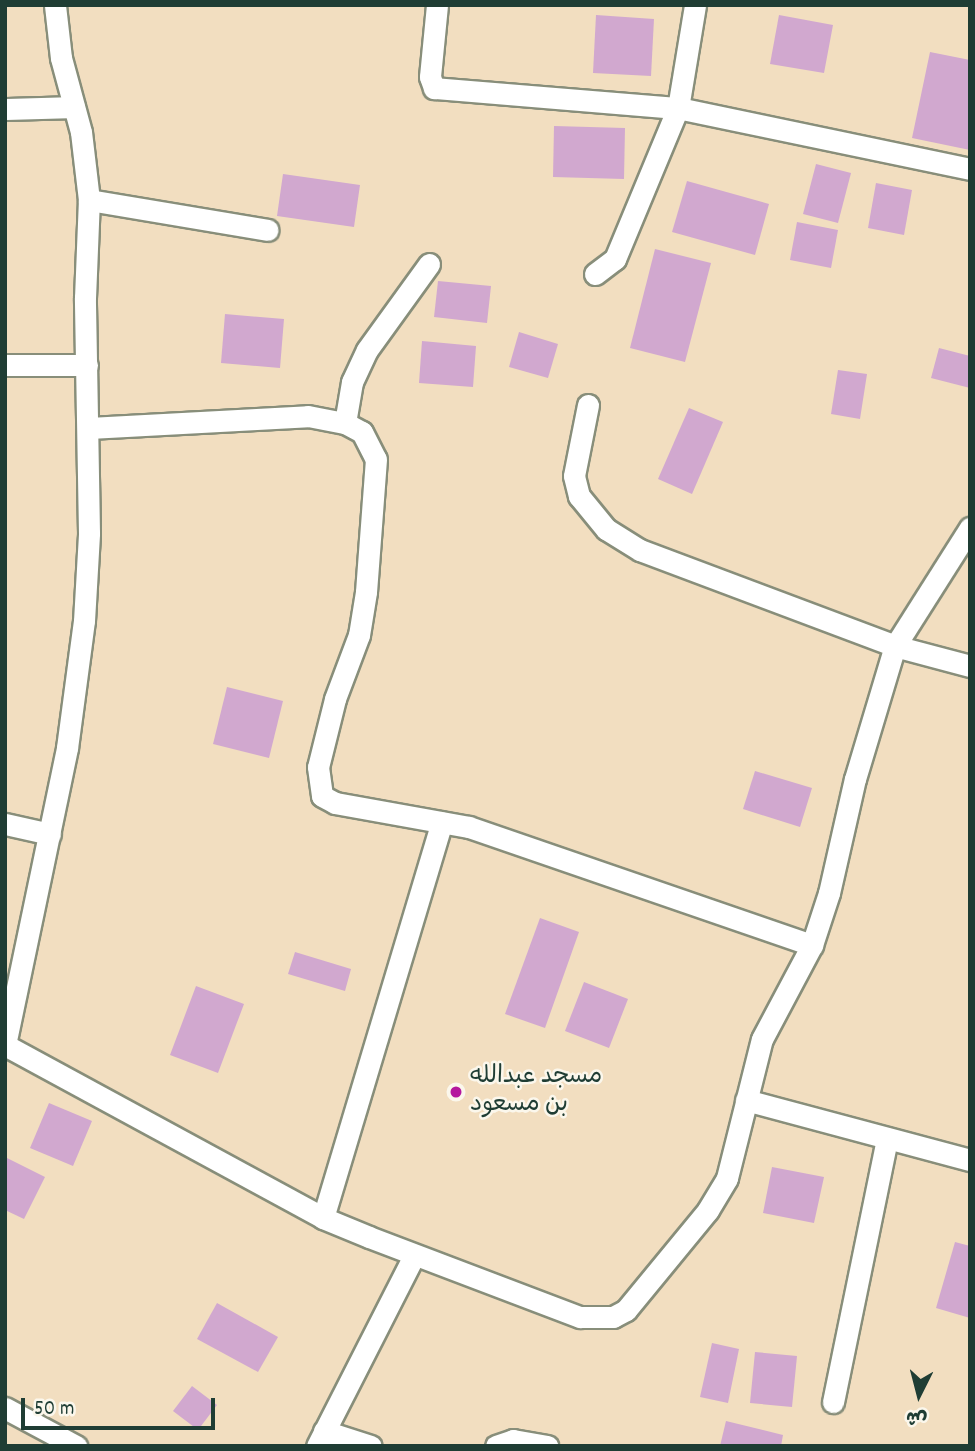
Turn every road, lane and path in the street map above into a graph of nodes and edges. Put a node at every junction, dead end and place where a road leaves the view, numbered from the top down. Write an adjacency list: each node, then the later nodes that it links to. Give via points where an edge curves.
1 (55, 5): 4 (street)
2 (437, 5): 5 (street, via 430,77 434,88)
3 (695, 5): 5 (street)
4 (74, 107): 6 (street); 8 (street)
5 (678, 108): 7 (street); 11 (street, via 615,258)
6 (5, 109)
7 (970, 169)
8 (89, 200): 9 (street); 13 (street)
9 (268, 230)
10 (429, 264): 15 (street, via 367,349 352,382)
11 (595, 274)
12 (5, 365): 13 (street)
13 (87, 365): 16 (street)
14 (588, 405): 18 (street, via 574,476 579,496 606,529 640,550)
15 (345, 423): 16 (street, via 308,416); 20 (street, via 366,438 376,459 376,475 359,635 335,699 318,767 319,784 322,796 335,803)
16 (89, 428): 22 (street, via 84,621)
17 (970, 528): 18 (street)
18 (895, 646): 19 (street); 23 (street)
19 (970, 666)
20 (442, 822): 23 (street); 27 (street)
21 (5, 824): 22 (street)
22 (50, 834): 27 (street, via 5,1045)
23 (812, 945): 24 (street, via 762,1039)
24 (746, 1100): 25 (street); 28 (street, via 727,1178 708,1210 639,1298 613,1317 580,1317)
25 (887, 1138): 26 (street); 29 (street)
26 (970, 1160)
27 (323, 1218): 28 (street)
28 (414, 1256): 31 (street)
29 (833, 1402)
30 (5, 1408): 32 (street)
31 (321, 1439): 33 (street)
32 (76, 1446)
33 (370, 1446)
34 (496, 1446): 35 (street, via 513,1440)
35 (547, 1446)

